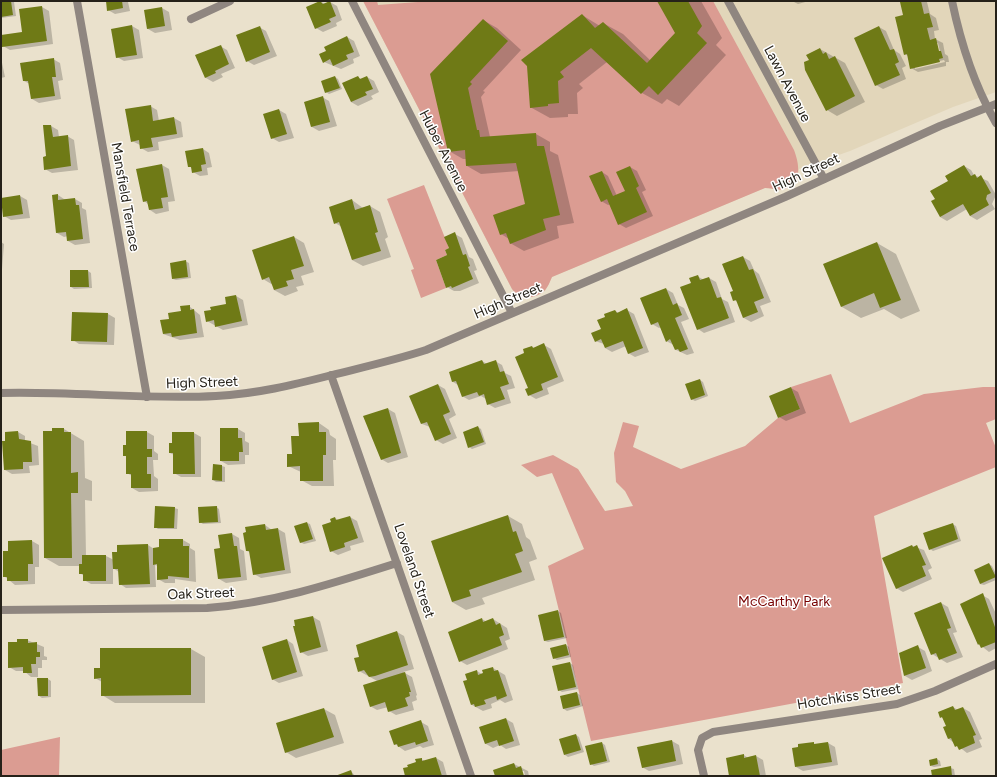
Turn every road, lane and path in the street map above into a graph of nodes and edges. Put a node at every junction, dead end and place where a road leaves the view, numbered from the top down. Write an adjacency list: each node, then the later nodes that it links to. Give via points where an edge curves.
1 (77, 1): 14 (street, Mansfield Terrace)
2 (230, 1): 6 (street)
3 (352, 1): 11 (street, Huber Avenue)
4 (728, 1): 10 (street, Lawn Avenue)
5 (952, 1): 8 (street, via 966,58)
6 (191, 19)
7 (996, 104): 8 (street, High Street)
8 (987, 107): 9 (street); 10 (street, High Street)
9 (996, 123)
10 (824, 179): 11 (street, High Street)
11 (512, 313): 12 (street, High Street, via 426,350)
12 (331, 375): 14 (street, High Street, via 250,394); 15 (street, Loveland Street)
13 (1, 393): 14 (street, High Street)
14 (147, 397)
15 (397, 563): 16 (street, Oak Street, via 303,592 240,606); 18 (street, Loveland Street)
16 (1, 610)
17 (996, 664): 19 (street, Hotchkiss Street, via 935,691 897,704 712,732 702,738 698,750)
18 (471, 776)
19 (704, 776)

